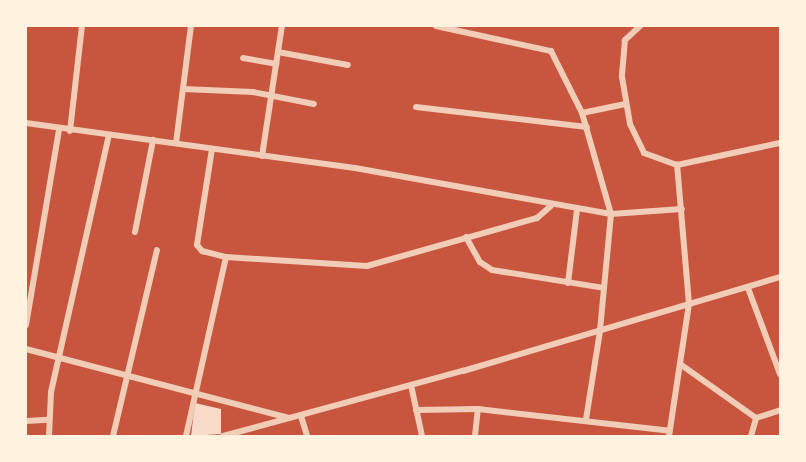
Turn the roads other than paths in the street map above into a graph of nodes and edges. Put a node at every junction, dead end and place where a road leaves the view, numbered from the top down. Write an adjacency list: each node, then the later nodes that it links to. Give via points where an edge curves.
1 (82, 26): 20 (street)
2 (191, 26): 11 (street)
3 (282, 26): 7 (street)
4 (436, 26): 6 (street)
5 (640, 26): 14 (street, via 629,33 622,50)
6 (462, 29): 16 (street, via 551,51)
7 (278, 52): 9 (street); 10 (street)
8 (243, 58): 9 (street)
9 (276, 64): 12 (street)
10 (348, 65)
11 (183, 89): 12 (street, via 234,90); 23 (street)
12 (272, 96): 13 (street); 26 (street)
13 (314, 104)
14 (625, 104): 16 (street); 27 (street, via 638,146 652,158)
15 (416, 107): 18 (street)
16 (582, 112): 18 (street)
17 (26, 123): 19 (street)
18 (587, 127): 31 (street)
19 (59, 129): 20 (street); 41 (street)
20 (70, 131): 21 (street)
21 (110, 135): 22 (street); 44 (street)
22 (153, 140): 23 (street); 32 (street)
23 (176, 143): 25 (street)
24 (780, 143): 27 (street)
25 (212, 149): 26 (street); 35 (street, via 197,245 208,253)
26 (262, 156): 28 (street, via 355,168)
27 (677, 165): 29 (street)
28 (551, 206): 30 (street); 33 (street, via 537,218)
29 (682, 209): 31 (street); 40 (street)
30 (577, 210): 31 (street); 37 (street)
31 (611, 214): 38 (street)
32 (135, 232)
33 (466, 237): 35 (street, via 400,258 351,267); 37 (street, via 480,262 492,270)
34 (157, 250): 46 (street)
35 (226, 256): 49 (street)
36 (780, 277): 39 (street)
37 (568, 283): 38 (street)
38 (604, 288): 42 (street)
39 (748, 288): 40 (street); 47 (street)
40 (689, 304): 42 (street); 45 (street)
41 (26, 325)
42 (600, 331): 48 (street); 55 (street)
43 (26, 349): 44 (street)
44 (59, 356): 46 (street); 57 (street)
45 (680, 364): 56 (street); 59 (street)
46 (127, 374): 49 (street); 61 (street)
47 (780, 374)
48 (411, 385): 51 (street); 53 (street)
49 (193, 391): 54 (street); 62 (street)
50 (478, 409): 51 (street); 55 (street); 66 (street)
51 (416, 410): 65 (street)
52 (780, 410): 56 (street)
53 (301, 416): 54 (street); 64 (street)
54 (289, 418): 63 (street)
55 (586, 418): 59 (street)
56 (756, 418): 67 (street)
57 (48, 420): 58 (street); 60 (street)
58 (26, 422)
59 (669, 434)
60 (49, 436)
61 (113, 436)
62 (186, 436)
63 (223, 436)
64 (306, 436)
65 (422, 436)
66 (475, 436)
67 (752, 436)

